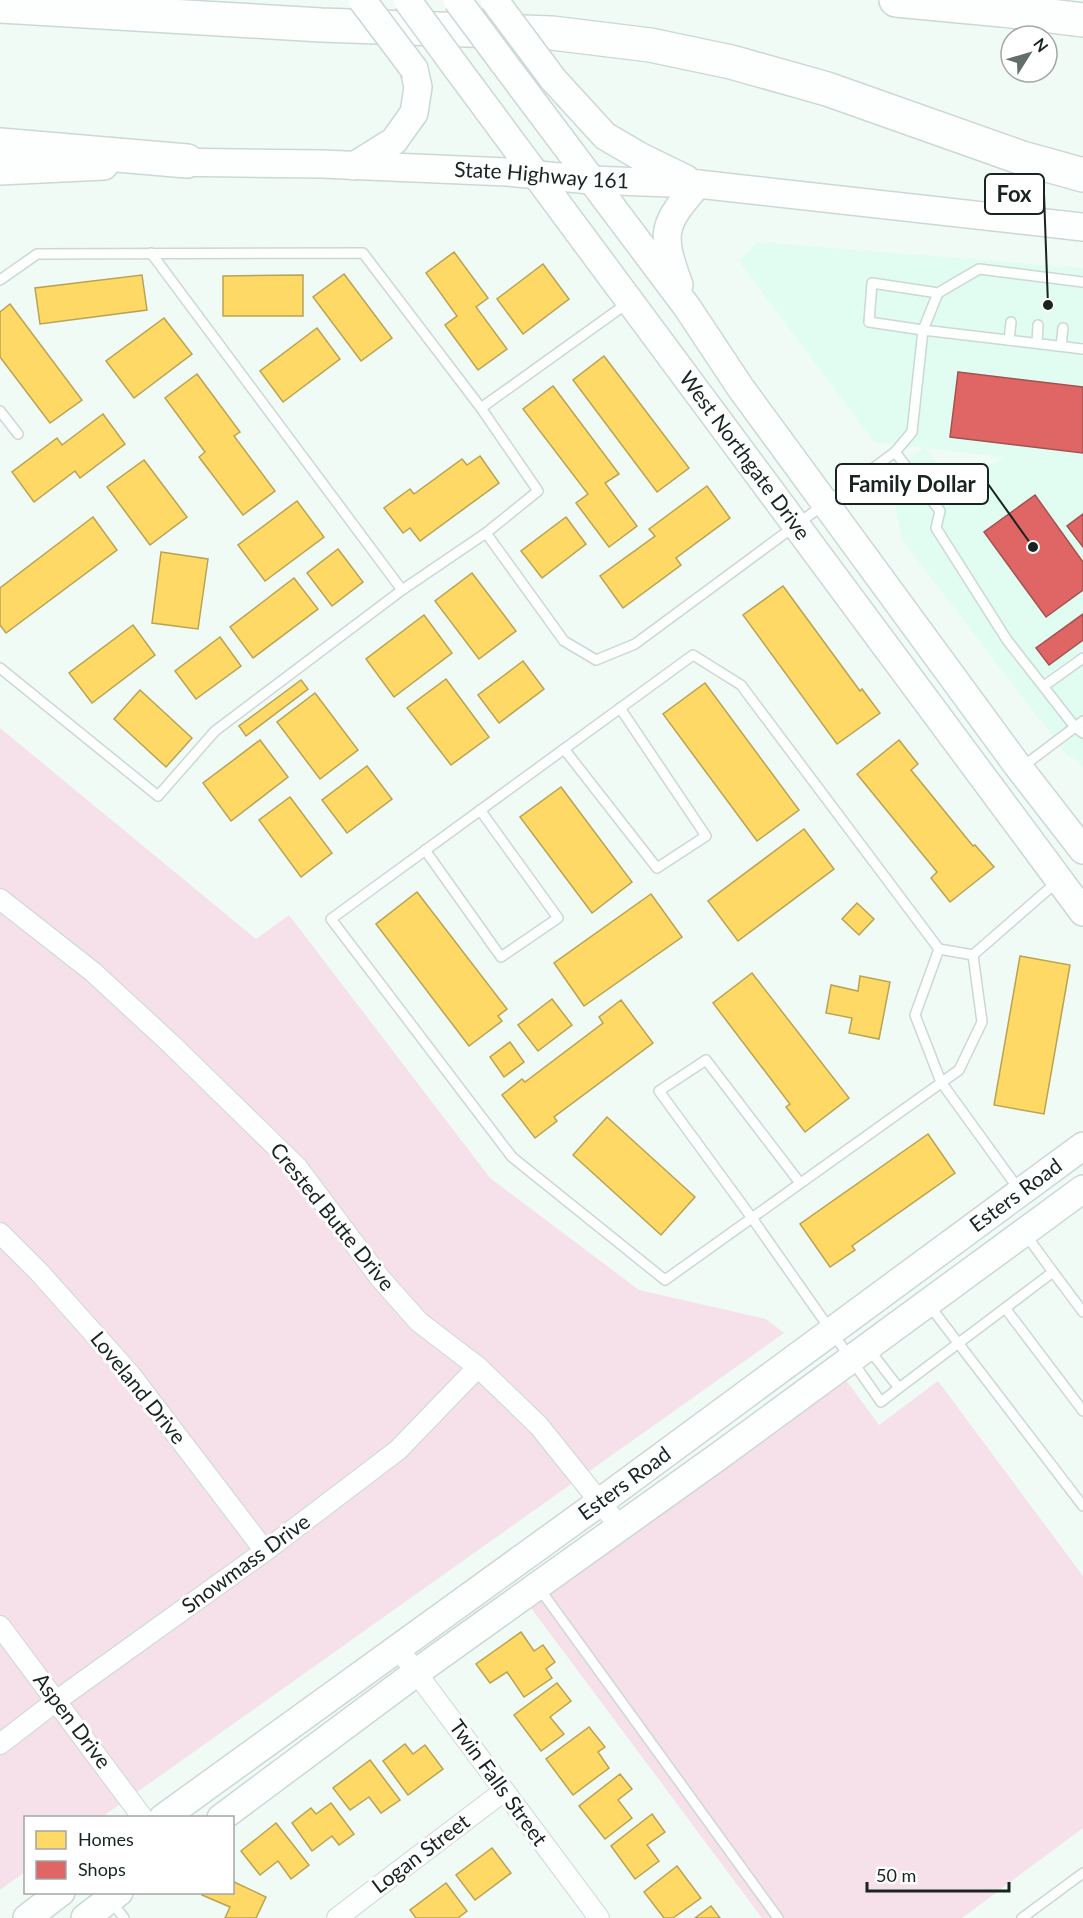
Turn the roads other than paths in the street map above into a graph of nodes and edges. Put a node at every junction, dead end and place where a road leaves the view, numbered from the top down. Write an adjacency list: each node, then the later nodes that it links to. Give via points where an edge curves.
1 (362, 0): 10 (main road, bridge, via 414,69 418,87 414,113 394,141)
2 (407, 0): 12 (main road, West Northgate Drive, bridge)
3 (457, 0): 14 (main road, West Northgate Drive, bridge)
4 (494, 0): 15 (main road, bridge, via 553,79 605,136)
5 (896, 0): 7 (highway)
6 (0, 6): 13 (highway, via 321,25 552,33 650,45 732,62 827,89 1022,158)
7 (1083, 20)
8 (0, 145): 9 (highway)
9 (186, 161): 10 (main road, State Highway 161); 11 (main road, State Highway 161)
10 (354, 166): 12 (main road, State Highway 161)
11 (0, 171)
12 (536, 174): 14 (main road, State Highway 161); 21 (main road, West Northgate Drive)
13 (1083, 175)
14 (590, 180): 15 (main road, State Highway 161); 22 (main road, West Northgate Drive)
15 (698, 184): 16 (main road, State Highway 161); 22 (main road, via 680,204 668,226 667,252)
16 (1083, 227)
17 (151, 254): 18 (lane, via 37,254); 31 (lane, via 363,253); 38 (lane)
18 (0, 280)
19 (1083, 282): 20 (lane, via 1070,285 1015,279 979,269)
20 (938, 293): 26 (lane); 26 (lane, via 872,283 870,322)
21 (630, 301): 31 (lane); 36 (main road, West Northgate Drive)
22 (687, 307): 35 (main road, West Northgate Drive, via 740,387)
23 (1011, 322): 27 (lane)
24 (1038, 325): 28 (lane)
25 (1064, 328): 29 (lane)
26 (923, 330): 27 (lane); 34 (lane, via 912,432)
27 (1009, 340): 28 (lane)
28 (1037, 343): 29 (lane)
29 (1061, 346): 30 (lane)
30 (1083, 349)
31 (481, 408): 37 (lane, via 538,491)
32 (0, 411): 33 (lane)
33 (18, 434)
34 (895, 452): 35 (lane); 41 (lane, via 940,511 936,528 1007,640)
35 (826, 503): 36 (lane); 45 (main road, West Northgate Drive)
36 (797, 526): 37 (lane, via 635,644 596,660 564,641); 46 (main road, West Northgate Drive)
37 (486, 533): 38 (lane)
38 (402, 590): 40 (lane, via 215,731 158,796)
39 (1083, 658): 41 (lane)
40 (0, 668)
41 (1044, 686): 43 (lane)
42 (620, 708): 44 (lane); 44 (lane, via 706,836 657,868); 53 (lane, via 693,655 741,685)
43 (1080, 727): 45 (lane)
44 (564, 749): 47 (lane)
45 (1019, 767): 46 (main road); 49 (main road, West Northgate Drive)
46 (990, 786): 50 (main road, West Northgate Drive)
47 (480, 810): 48 (lane); 48 (lane, via 558,918 501,957)
48 (425, 850): 60 (lane, via 331,919 512,1157 665,1280)
49 (1083, 850)
50 (1059, 880): 52 (main road, West Northgate Drive); 54 (lane)
51 (0, 899): 70 (street, Crested Butte Drive, via 93,972 214,1085 297,1167 380,1278 419,1322)
52 (1083, 912)
53 (939, 949): 54 (lane); 55 (lane, via 915,1015)
54 (973, 955): 55 (lane, via 982,1022 959,1070)
55 (942, 1082): 57 (lane); 59 (lane)
56 (1083, 1146): 59 (main road, Esters Road)
57 (800, 1184): 60 (lane); 60 (lane, via 706,1060 659,1091)
58 (1083, 1189): 62 (main road, Esters Road)
59 (1021, 1192): 67 (main road, Esters Road)
60 (752, 1218): 67 (lane)
61 (0, 1233): 76 (street, Loveland Drive, via 130,1374)
62 (1024, 1233): 63 (lane); 64 (main road, Esters Road)
63 (1053, 1272): 65 (lane); 66 (lane)
64 (928, 1304): 68 (lane); 69 (main road, Esters Road)
65 (1005, 1308): 68 (lane); 72 (lane)
66 (1083, 1312)
67 (831, 1332): 69 (lane); 73 (main road, Esters Road)
68 (958, 1343): 71 (lane); 74 (lane)
69 (859, 1354): 71 (lane); 71 (lane, via 881,1402); 75 (main road, Esters Road)
70 (478, 1367): 73 (street, Crested Butte Drive, via 539,1426); 76 (street, Snowmass Drive, via 398,1450)
71 (899, 1388)
72 (1083, 1411)
73 (600, 1502): 75 (street, Crested Butte Drive); 79 (main road, Esters Road)
74 (1083, 1506)
75 (620, 1527): 77 (main road, Esters Road)
76 (266, 1551): 81 (street, Snowmass Drive)
77 (538, 1586): 80 (main road, Esters Road); 94 (lane)
78 (0, 1626): 81 (street, Aspen Drive)
79 (398, 1648): 80 (street, Twin Falls Street); 85 (main road, Esters Road)
80 (417, 1672): 83 (street, Twin Falls Street); 86 (main road, Esters Road)
81 (56, 1701): 82 (street, Snowmass Drive); 84 (street, Aspen Drive)
82 (0, 1744)
83 (504, 1791): 92 (street, Logan Street); 93 (street, Twin Falls Street)
84 (142, 1816)
85 (166, 1816)
86 (224, 1816)
87 (1083, 1873): 95 (lane)
88 (60, 1894): 90 (main road)
89 (118, 1903): 91 (main road)
90 (27, 1918)
91 (85, 1918)
92 (338, 1918)
93 (599, 1918)
94 (778, 1918)
95 (1022, 1918)

